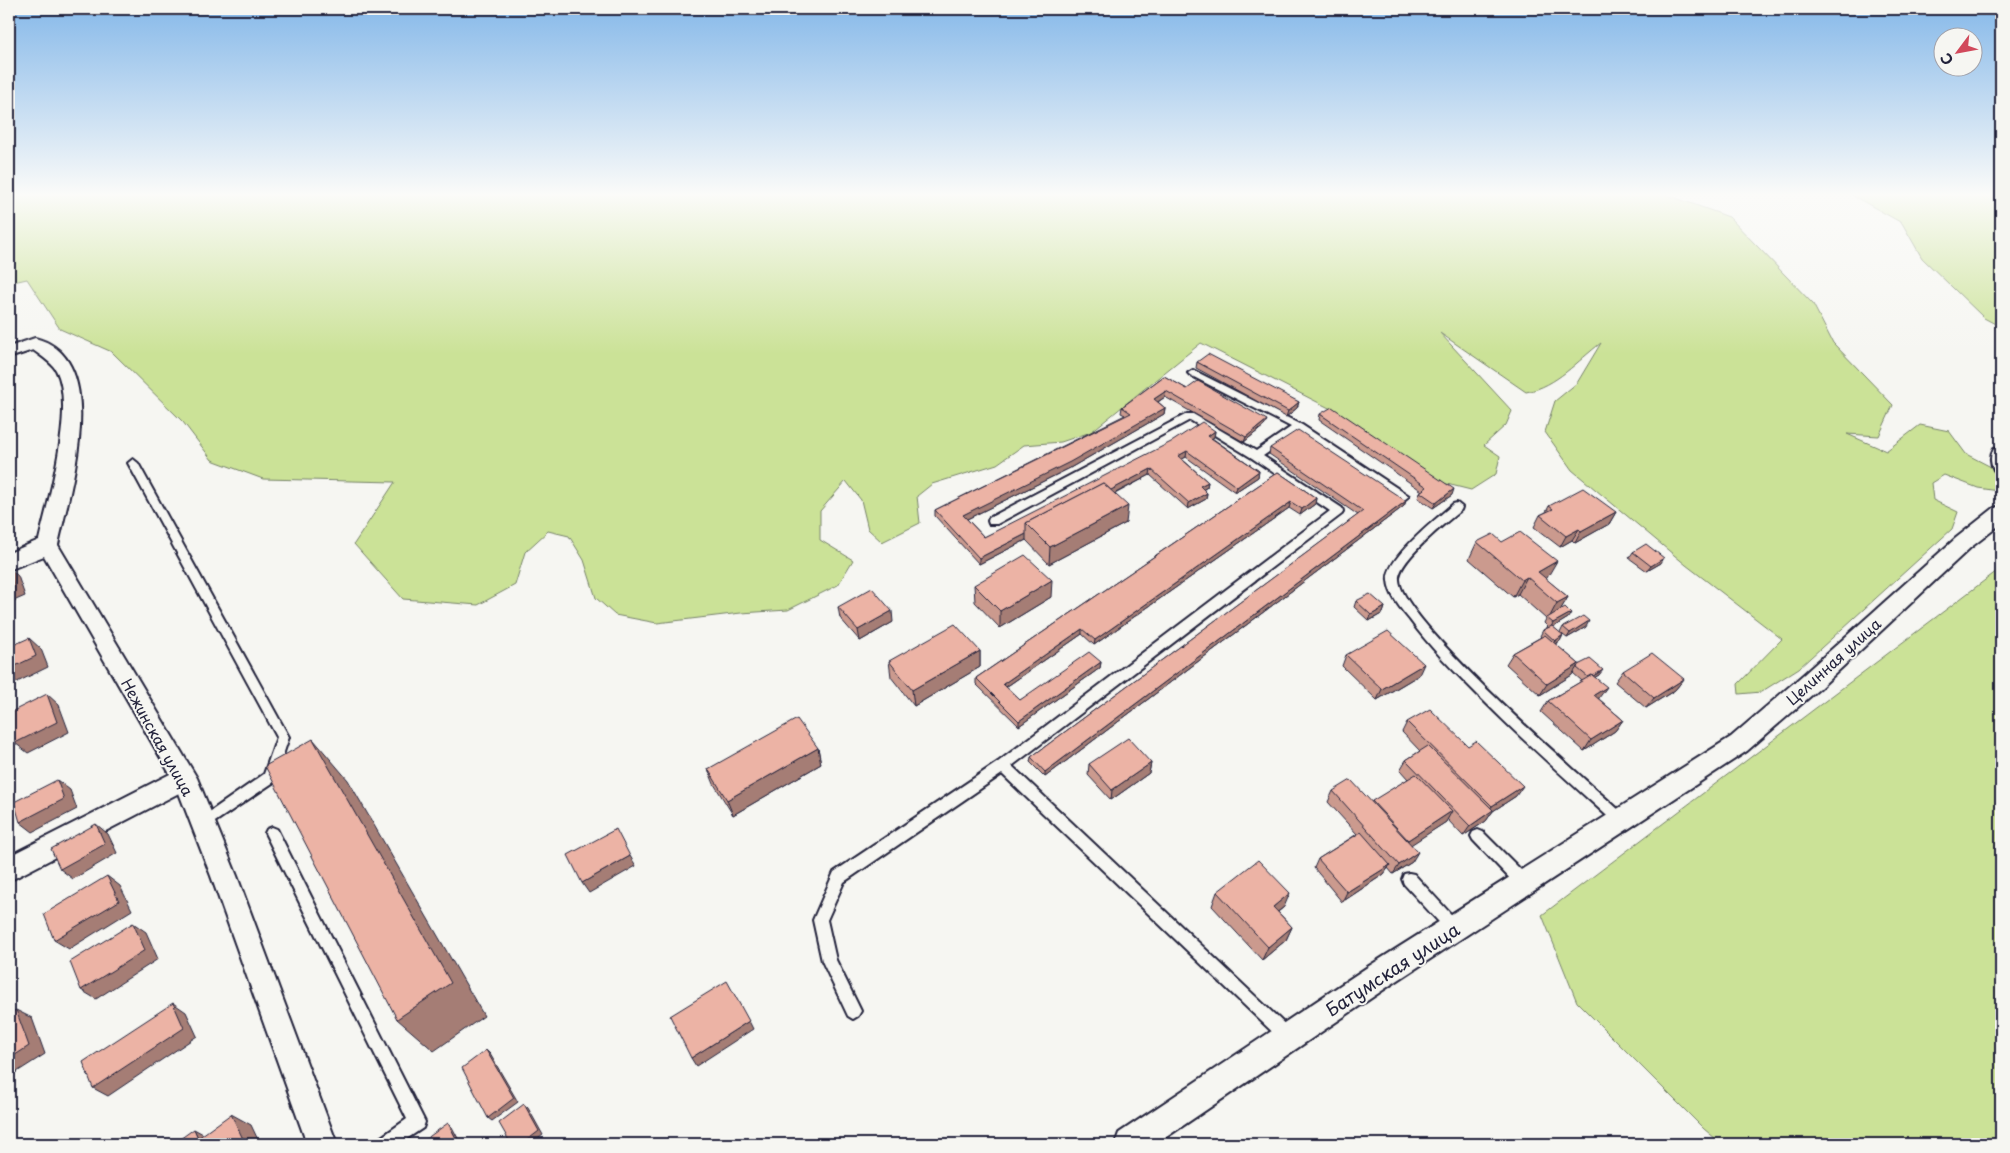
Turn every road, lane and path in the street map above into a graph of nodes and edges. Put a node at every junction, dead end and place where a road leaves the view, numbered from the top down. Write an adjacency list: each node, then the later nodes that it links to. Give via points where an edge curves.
1 (9, 353): 12 (street, via 35,343 53,355 68,375 73,409)
2 (1193, 373): 3 (lane)
3 (1298, 427): 5 (lane); 8 (lane)
4 (2001, 453): 7 (street)
5 (1256, 456): 11 (lane, via 1190,416); 14 (lane, via 1338,511)
6 (133, 463): 18 (lane, via 283,738 269,778)
7 (2001, 465)
8 (1404, 496)
9 (1457, 507): 17 (lane, via 1401,560 1393,579 1398,596 1420,627 1475,684)
10 (2001, 513): 16 (street, Целинная улица, via 1963,543 1812,682 1739,744)
11 (993, 521)
12 (48, 545): 13 (street); 15 (street, Нежинская улица)
13 (9, 562)
14 (1003, 766): 25 (lane, via 839,877 820,920 830,961); 26 (lane)
15 (185, 778): 18 (street, Нежинская улица); 21 (street)
16 (1658, 798): 17 (street, Батумская улица)
17 (1622, 821): 23 (street, Батумская улица)
18 (203, 824): 27 (street, Нежинская улица)
19 (272, 833): 28 (lane, via 417,1122)
20 (1478, 836): 23 (lane)
21 (9, 869)
22 (1410, 879): 24 (lane)
23 (1524, 883): 24 (street, Батумская улица)
24 (1454, 928): 26 (street, Батумская улица)
25 (853, 1011)
26 (1288, 1037): 29 (street, Батумская улица)
27 (322, 1144)
28 (386, 1144)
29 (1130, 1144)

